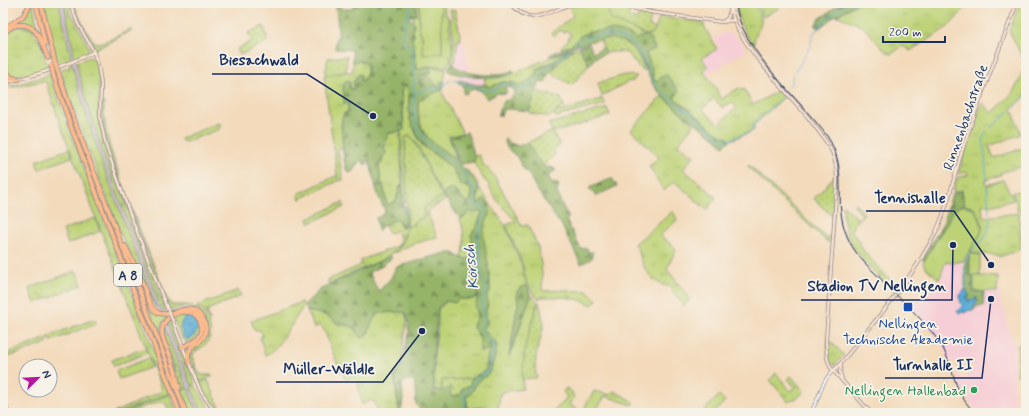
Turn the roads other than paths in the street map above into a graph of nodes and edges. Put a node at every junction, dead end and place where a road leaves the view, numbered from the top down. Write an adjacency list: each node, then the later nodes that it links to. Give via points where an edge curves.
1 (31, 3): 13 (highway, via 23,16)
2 (36, 3): 17 (highway, A 8)
3 (41, 3): 21 (highway, A 8, bridge, via 55,63)
4 (70, 3): 15 (main road, via 78,24)
5 (511, 3): 6 (main road, via 520,12 533,17 544,16)
6 (574, 3)
7 (610, 3): 12 (main road, via 650,12)
8 (730, 3): 10 (main road)
9 (1017, 3): 25 (main road, Rinnenbachstraße, via 968,134 935,234 898,292)
10 (731, 8): 11 (main road); 12 (main road, via 728,18)
11 (734, 20): 12 (main road); 26 (main road, via 754,53 820,132 835,160 837,181 826,349 827,360)
12 (722, 22)
13 (3, 31)
14 (3, 36): 17 (highway, via 14,26 29,26 38,35)
15 (94, 52): 19 (main road, via 48,71); 23 (main road, bridge, via 100,79 100,118 105,142 130,214)
16 (3, 57): 18 (highway)
17 (48, 58): 31 (highway, A 8, bridge, via 75,137)
18 (5, 71): 19 (highway, via 11,77); 20 (highway)
19 (19, 79): 20 (main road)
20 (6, 82)
21 (117, 231): 22 (highway, via 154,309 165,314 190,309 202,318 205,325 204,334); 29 (highway, A 8)
22 (194, 347): 23 (highway); 24 (highway, via 188,353)
23 (183, 348): 24 (main road); 29 (highway, via 196,340 202,332 200,319 190,312 170,317 162,330)
24 (189, 363): 33 (main road, via 199,388)
25 (841, 363): 26 (main road, Rinnenbachstraße); 27 (main road)
26 (833, 371): 27 (main road); 34 (street, Rinnenbachstraße, via 826,378)
27 (843, 382): 35 (main road)
28 (3, 387): 30 (street)
29 (180, 396): 32 (highway, A 8)
30 (8, 413)
31 (180, 413)
32 (186, 413)
33 (216, 413)
34 (810, 413)
35 (871, 413)

